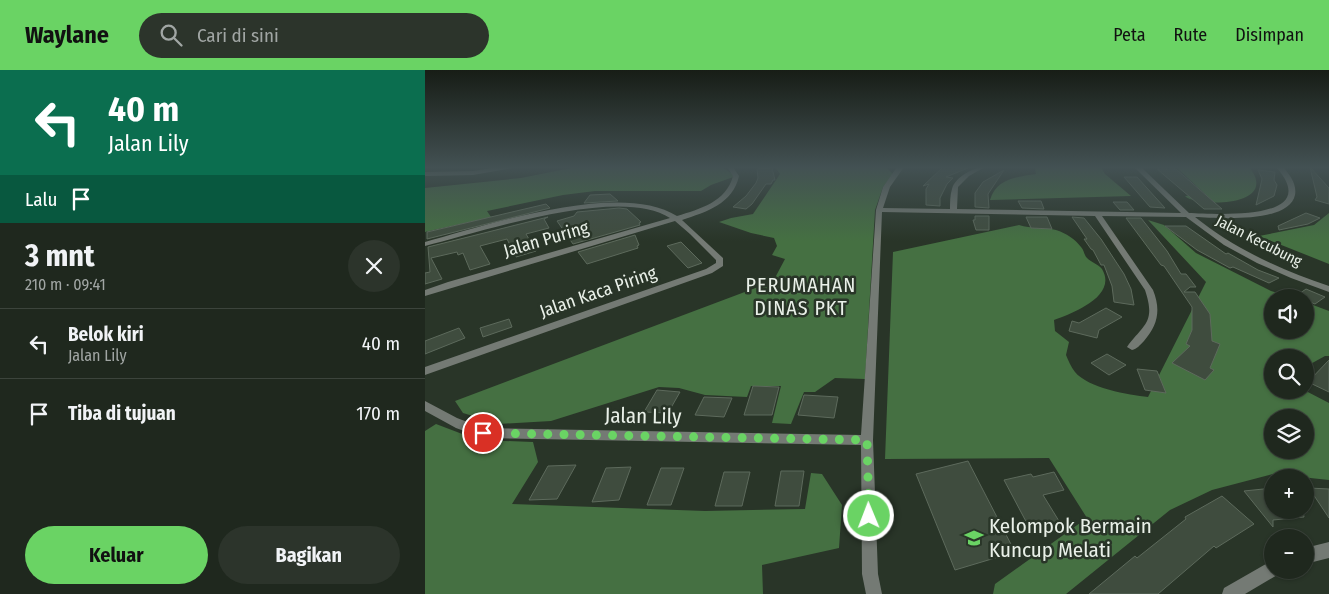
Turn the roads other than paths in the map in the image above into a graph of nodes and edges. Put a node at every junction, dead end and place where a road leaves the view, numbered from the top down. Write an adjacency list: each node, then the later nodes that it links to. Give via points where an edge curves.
1 (730, 191): 10 (street, Jalan Puring, via 708,208)
2 (884, 191): 6 (street)
3 (955, 191): 7 (street)
4 (1162, 191): 9 (street, Jalan Kecubung)
5 (1292, 191): 9 (street, via 1289,202 1284,206 1258,214)
6 (879, 210): 7 (street); 17 (street)
7 (953, 212): 8 (street)
8 (1097, 214): 9 (street); 14 (street, via 1153,299 1152,323 1145,336)
9 (1188, 216): 12 (street, Jalan Kecubung, via 1248,254)
10 (676, 219): 11 (street, via 664,211 642,206 590,206); 13 (street, Jalan Puring); 15 (street, Jalan Kaca Piring, via 712,251 720,264 709,271)
11 (425, 244)
12 (1329, 289)
13 (425, 293)
14 (1132, 347)
15 (425, 371)
16 (425, 406): 17 (street, Jalan Lily, via 445,420 483,433)
17 (867, 440): 21 (street, via 870,574)
18 (1329, 550): 19 (street)
19 (1314, 554)
20 (1264, 573): 22 (street)
21 (874, 594)
22 (1230, 594)

